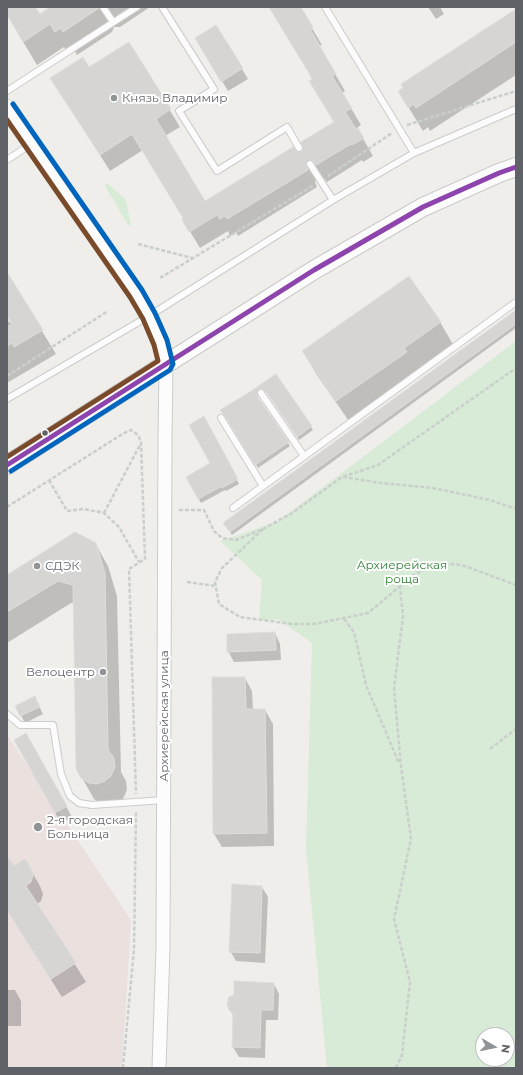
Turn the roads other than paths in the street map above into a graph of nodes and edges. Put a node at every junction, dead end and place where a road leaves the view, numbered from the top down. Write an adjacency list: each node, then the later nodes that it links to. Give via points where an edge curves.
1 (103, 7): 5 (lane)
2 (137, 7): 5 (lane)
3 (162, 7): 10 (lane, via 214,89 179,111 217,171 287,127)
4 (325, 7): 11 (lane)
5 (113, 22): 6 (lane)
6 (7, 91)
7 (7, 108): 9 (street)
8 (516, 109): 11 (lane)
9 (32, 143): 12 (lane); 17 (street, via 136,293)
10 (299, 148)
11 (414, 153): 15 (lane)
12 (7, 160)
13 (310, 164): 15 (lane)
14 (516, 167): 18 (main road, via 499,172 423,207 314,270)
15 (333, 200): 17 (lane)
16 (516, 302): 22 (lane)
17 (149, 316): 18 (street, via 161,343); 20 (lane)
18 (166, 364): 23 (main road); 27 (street, Архиерейская улица)
19 (261, 393): 22 (lane)
20 (7, 399)
21 (221, 418): 24 (lane)
22 (304, 456): 24 (lane)
23 (7, 465)
24 (263, 486): 25 (lane)
25 (233, 508)
26 (7, 714): 27 (lane, via 20,725 53,725 61,774 70,796 79,803 92,805)
27 (164, 800): 28 (street, Архиерейская улица, via 163,975)
28 (159, 1068)

